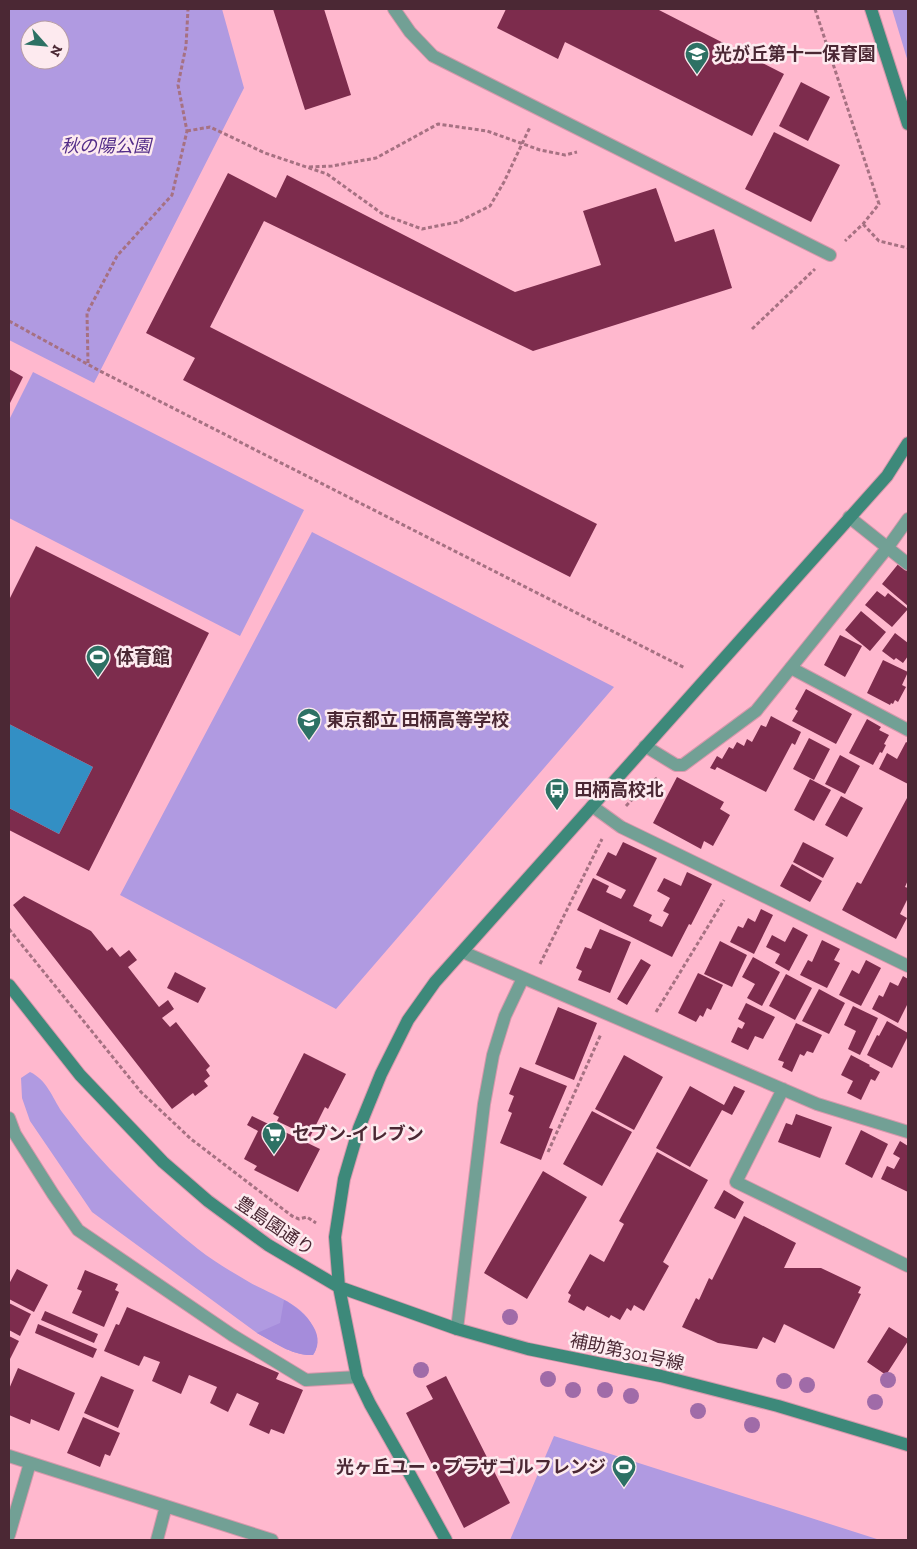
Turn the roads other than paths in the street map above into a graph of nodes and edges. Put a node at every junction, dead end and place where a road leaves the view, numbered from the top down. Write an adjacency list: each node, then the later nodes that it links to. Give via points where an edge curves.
1 (394, 9): 4 (street, via 433,56)
2 (871, 9): 3 (street)
3 (908, 124)
4 (830, 255)
5 (908, 443): 6 (street, via 887,476)
6 (849, 517): 8 (street); 12 (street)
7 (908, 519): 8 (street)
8 (888, 547): 9 (street); 10 (street)
9 (908, 564)
10 (791, 668): 11 (street); 12 (street, via 756,711 682,766)
11 (908, 730)
12 (645, 746): 13 (street)
13 (592, 806): 14 (street); 15 (street, via 621,827)
14 (463, 952): 16 (street); 22 (street, via 435,982 408,1020 359,1128 344,1179 335,1237)
15 (908, 966)
16 (527, 980): 18 (street); 23 (street, via 505,1016 491,1067 480,1131)
17 (9, 985): 22 (street, 豊島園通り, via 80,1075 163,1162 208,1201 268,1244)
18 (783, 1090): 20 (street); 21 (street, via 736,1182)
19 (10, 1127): 24 (street, via 78,1230 232,1335 306,1380)
20 (908, 1132)
21 (908, 1266)
22 (339, 1288): 23 (street, 補助第301号線); 24 (street)
23 (457, 1328): 25 (street, 補助第301号線, via 528,1349 679,1380)
24 (357, 1377): 32 (street)
25 (908, 1445)
26 (9, 1456): 27 (street)
27 (30, 1463): 28 (street); 29 (street)
28 (166, 1506): 30 (street); 31 (street)
29 (9, 1535)
30 (157, 1540)
31 (272, 1540)
32 (446, 1540)

